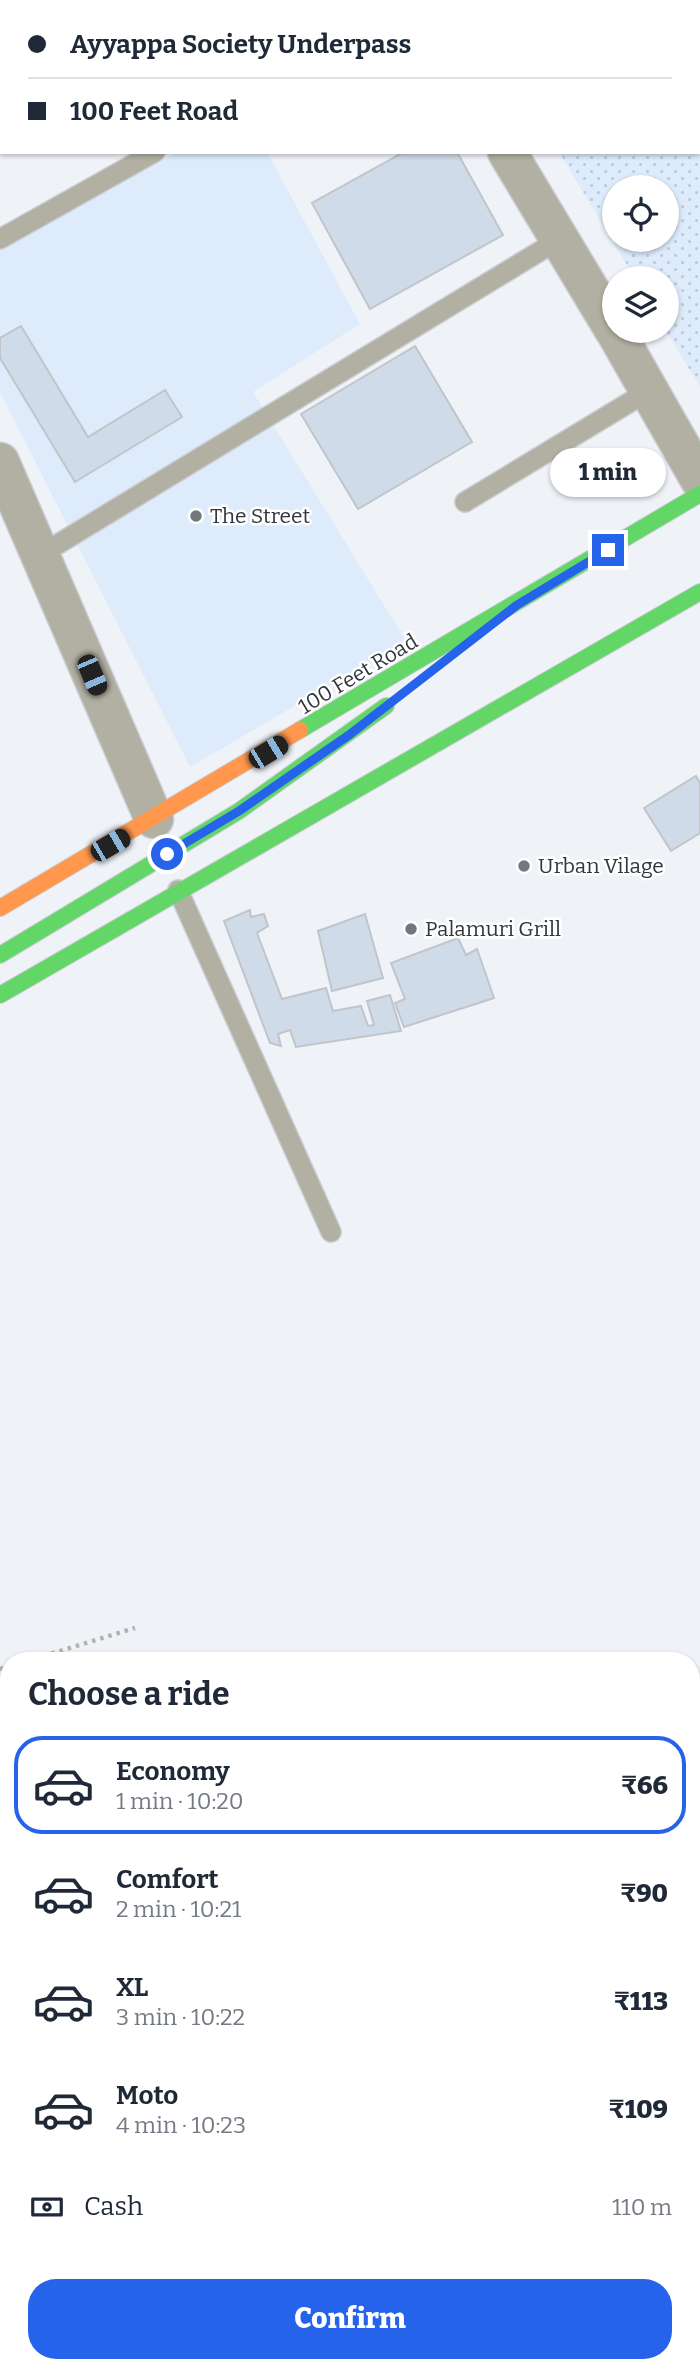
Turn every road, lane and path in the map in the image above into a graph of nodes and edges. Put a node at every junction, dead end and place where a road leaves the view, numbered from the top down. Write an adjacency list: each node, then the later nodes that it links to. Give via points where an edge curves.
1 (151, 154): 3 (lane)
2 (508, 154): 4 (street)
3 (0, 239)
4 (560, 239): 5 (street); 12 (lane)
5 (602, 310)
6 (622, 343): 7 (street)
7 (650, 390): 9 (street); 11 (lane)
8 (0, 462): 12 (street)
9 (700, 480)
10 (700, 494): 14 (main road, 100 Feet Road)
11 (465, 502)
12 (40, 555): 17 (street)
13 (700, 592): 18 (main road)
14 (517, 605): 15 (main road); 17 (main road, 100 Feet Road)
15 (422, 678)
16 (401, 694): 20 (main road, via 239,811)
17 (154, 819): 19 (main road, 100 Feet Road)
18 (178, 890): 21 (main road); 22 (lane)
19 (0, 908)
20 (0, 956)
21 (0, 995)
22 (331, 1232)
23 (135, 1628): 24 (path)
24 (56, 1652)

